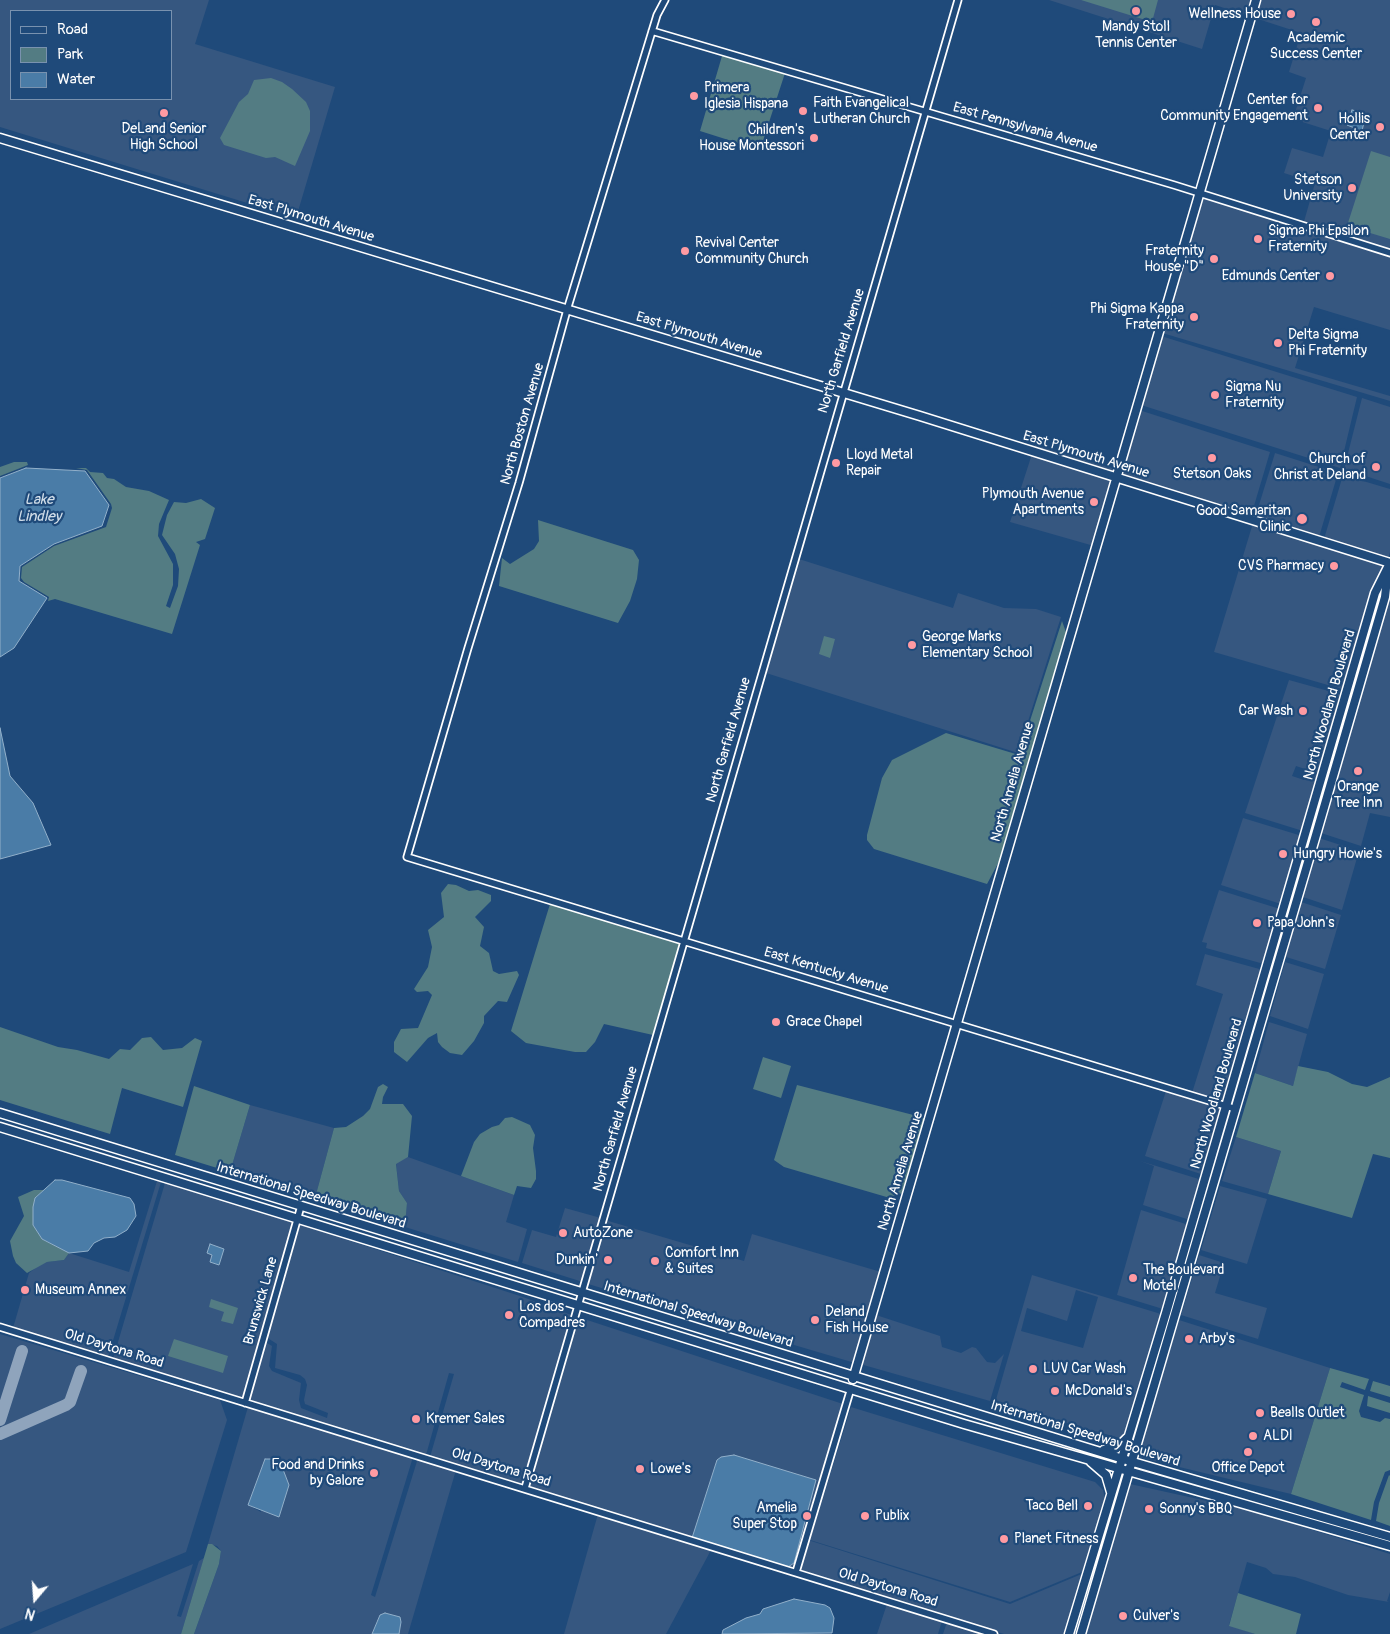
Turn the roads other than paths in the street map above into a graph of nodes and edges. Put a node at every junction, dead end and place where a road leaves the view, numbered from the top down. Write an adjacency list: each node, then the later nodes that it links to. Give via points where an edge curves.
1 (665, 0): 4 (street, North Boston Avenue)
2 (958, 0): 5 (street, North Garfield Avenue)
3 (1256, 0): 7 (main road, North Amelia Avenue)
4 (652, 30): 5 (street, East Pennsylvania Avenue); 9 (street, North Boston Avenue)
5 (926, 112): 7 (street, East Pennsylvania Avenue); 10 (street, North Garfield Avenue)
6 (0, 138): 9 (main road, East Plymouth Avenue)
7 (1200, 193): 8 (street, East Pennsylvania Avenue); 11 (main road, North Amelia Avenue)
8 (1390, 253)
9 (567, 310): 10 (main road, East Plymouth Avenue); 13 (street, North Boston Avenue)
10 (842, 393): 11 (main road, East Plymouth Avenue); 14 (street, North Garfield Avenue)
11 (1118, 478): 12 (main road, East Plymouth Avenue); 15 (main road, North Amelia Avenue, via 994,890)
12 (1390, 562): 16 (main road, North Woodland Boulevard, via 1375,593); 17 (main road, North Woodland Boulevard, via 1385,597)
13 (408, 857): 14 (street, East Kentucky Avenue)
14 (684, 940): 15 (street, East Kentucky Avenue); 26 (street, North Garfield Avenue)
15 (957, 1025): 16 (street, East Kentucky Avenue); 33 (main road, North Amelia Avenue)
16 (1227, 1106): 17 (street, East Kentucky Avenue); 38 (main road, North Woodland Boulevard)
17 (1236, 1109): 42 (main road, North Woodland Boulevard)
18 (0, 1113): 20 (main road, International Speedway Boulevard)
19 (0, 1127): 22 (main road, International Speedway Boulevard)
20 (168, 1164): 21 (main road, International Speedway Boulevard); 22 (main road, via 158,1170)
21 (188, 1170): 23 (main road, via 174,1172); 24 (main road, International Speedway Boulevard)
22 (145, 1171): 23 (main road, International Speedway Boulevard)
23 (165, 1178): 25 (main road, International Speedway Boulevard)
24 (302, 1206): 25 (street, Brunswick Lane); 26 (main road, International Speedway Boulevard)
25 (297, 1218): 27 (main road, International Speedway Boulevard); 35 (street, Brunswick Lane)
26 (583, 1292): 27 (street, North Garfield Avenue); 29 (main road, International Speedway Boulevard)
27 (579, 1305): 31 (main road, International Speedway Boulevard); 47 (street, North Garfield Avenue)
28 (0, 1327): 35 (street, Old Daytona Road)
29 (715, 1333): 30 (main road, International Speedway Boulevard); 31 (main road, via 710,1340)
30 (737, 1340): 32 (main road); 33 (main road, International Speedway Boulevard)
31 (697, 1342): 32 (main road, International Speedway Boulevard)
32 (715, 1347): 34 (main road, International Speedway Boulevard)
33 (854, 1376): 34 (main road, North Amelia Avenue); 36 (main road, International Speedway Boulevard)
34 (851, 1388): 37 (main road, International Speedway Boulevard); 57 (street, North Amelia Avenue)
35 (245, 1404): 47 (street, Old Daytona Road)
36 (988, 1417): 37 (main road, via 977,1423); 39 (main road, International Speedway Boulevard)
37 (964, 1424): 40 (main road, International Speedway Boulevard)
38 (1129, 1434): 39 (main road, via 1116,1449); 41 (main road, North Woodland Boulevard)
39 (1096, 1450): 41 (main road, International Speedway Boulevard)
40 (1088, 1459): 43 (main road, International Speedway Boulevard); 49 (main road, via 1106,1476)
41 (1122, 1459): 42 (main road, International Speedway Boulevard); 43 (main road, North Woodland Boulevard)
42 (1133, 1462): 44 (main road, North Woodland Boulevard); 45 (main road, International Speedway Boulevard)
43 (1120, 1468): 44 (main road, International Speedway Boulevard); 49 (main road, North Woodland Boulevard)
44 (1130, 1472): 46 (main road, International Speedway Boulevard); 59 (main road, North Woodland Boulevard)
45 (1174, 1474): 46 (main road); 48 (main road, International Speedway Boulevard)
46 (1172, 1484): 50 (main road, International Speedway Boulevard)
47 (525, 1488): 57 (street, Old Daytona Road)
48 (1224, 1489): 50 (main road); 51 (main road, International Speedway Boulevard)
49 (1111, 1496): 58 (main road, North Woodland Boulevard)
50 (1226, 1499): 52 (main road, International Speedway Boulevard)
51 (1274, 1504): 52 (main road); 53 (main road, International Speedway Boulevard)
52 (1269, 1512): 54 (main road, International Speedway Boulevard)
53 (1336, 1522): 54 (main road); 55 (main road, International Speedway Boulevard)
54 (1333, 1530): 56 (main road, International Speedway Boulevard)
55 (1390, 1537)
56 (1390, 1546)
57 (796, 1572): 60 (street, Old Daytona Road)
58 (1084, 1585): 59 (main road); 61 (main road, North Woodland Boulevard)
59 (1088, 1609): 62 (main road, North Woodland Boulevard)
60 (994, 1634)
61 (1069, 1634)
62 (1081, 1634)

